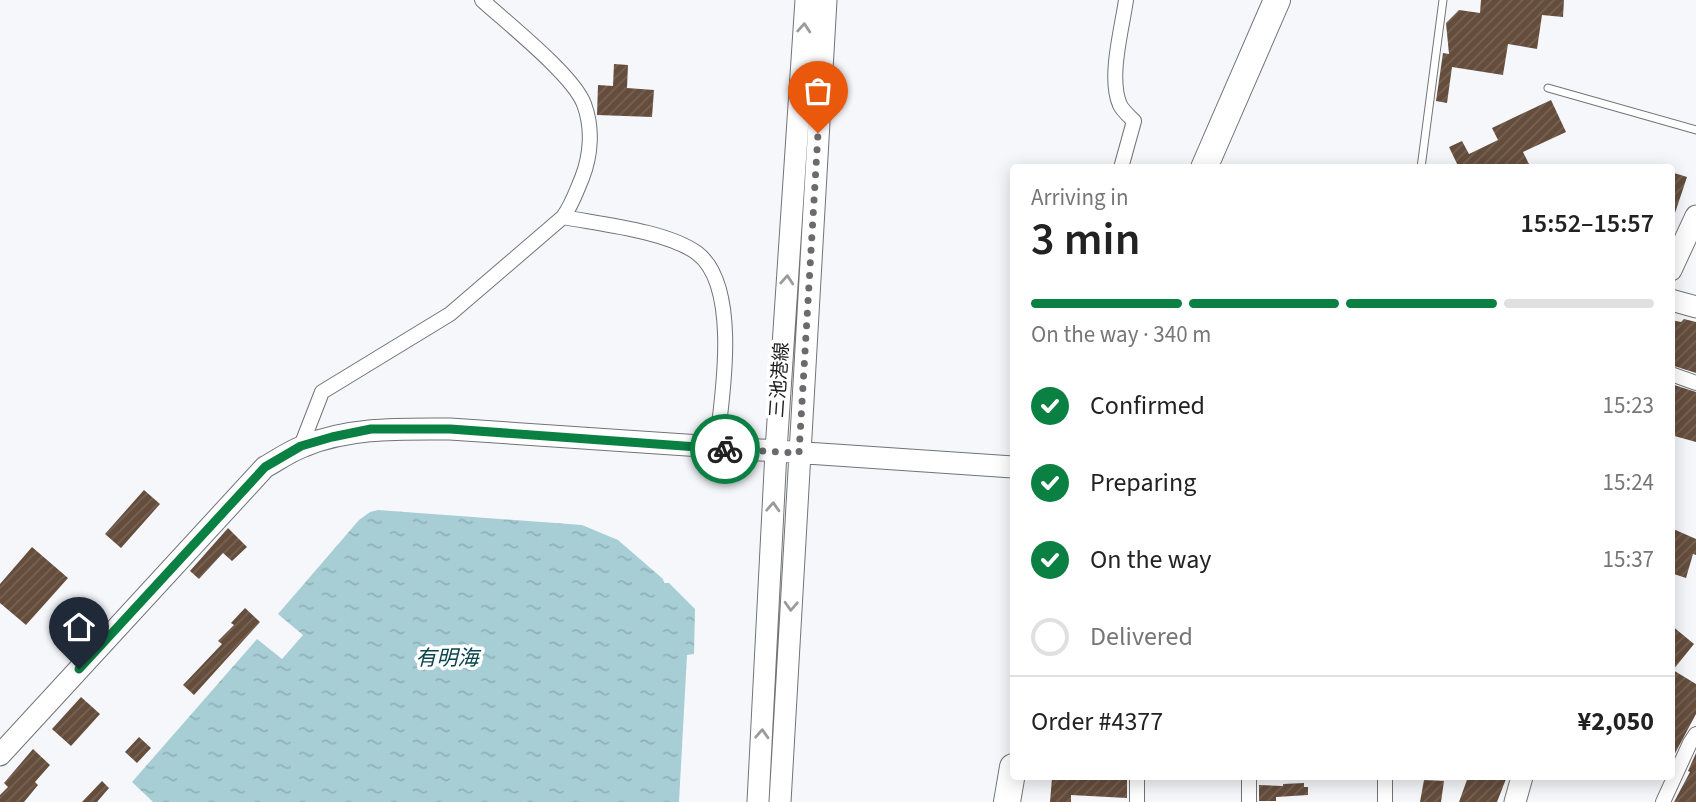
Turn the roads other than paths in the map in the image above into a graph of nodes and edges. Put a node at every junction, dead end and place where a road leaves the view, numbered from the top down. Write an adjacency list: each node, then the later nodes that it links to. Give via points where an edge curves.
1 (482, 0): 13 (street, via 565,77 583,102 590,152)
2 (806, 0): 21 (main road, 三池港線, one-way to 2)
3 (826, 0): 22 (main road, 三池港線)
4 (1126, 0): 9 (street, via 1115,81 1118,102 1134,121)
5 (1277, 0): 10 (highway)
6 (1443, 0): 11 (lane)
7 (1548, 88): 8 (lane)
8 (1696, 130)
9 (1122, 164)
10 (1206, 164)
11 (1421, 164)
12 (1696, 216): 14 (main road)
13 (563, 217): 19 (street, via 450,314 321,392); 20 (street, via 656,235 698,254 716,278 724,308 724,381)
14 (1675, 261)
15 (1675, 301): 16 (main road)
16 (1696, 307)
17 (1675, 375): 18 (street)
18 (1696, 383)
19 (301, 446): 20 (main road, via 371,429 450,429); 25 (main road, via 265,467)
20 (716, 448): 21 (main road)
21 (776, 451): 22 (main road); 33 (main road, 三池港線, one-way to 21)
22 (799, 453): 23 (main road); 34 (main road, 三池港線, one-way to 34)
23 (1010, 465)
24 (1696, 734): 26 (street)
25 (0, 755)
26 (1675, 776)
27 (1011, 780): 35 (highway)
28 (1137, 780): 36 (street)
29 (1249, 780): 37 (street)
30 (1385, 780): 38 (street)
31 (1521, 780): 39 (main road)
32 (1673, 780): 40 (street)
33 (758, 802)
34 (780, 802)
35 (1007, 802)
36 (1137, 802)
37 (1249, 802)
38 (1385, 802)
39 (1515, 802)
40 (1663, 802)

